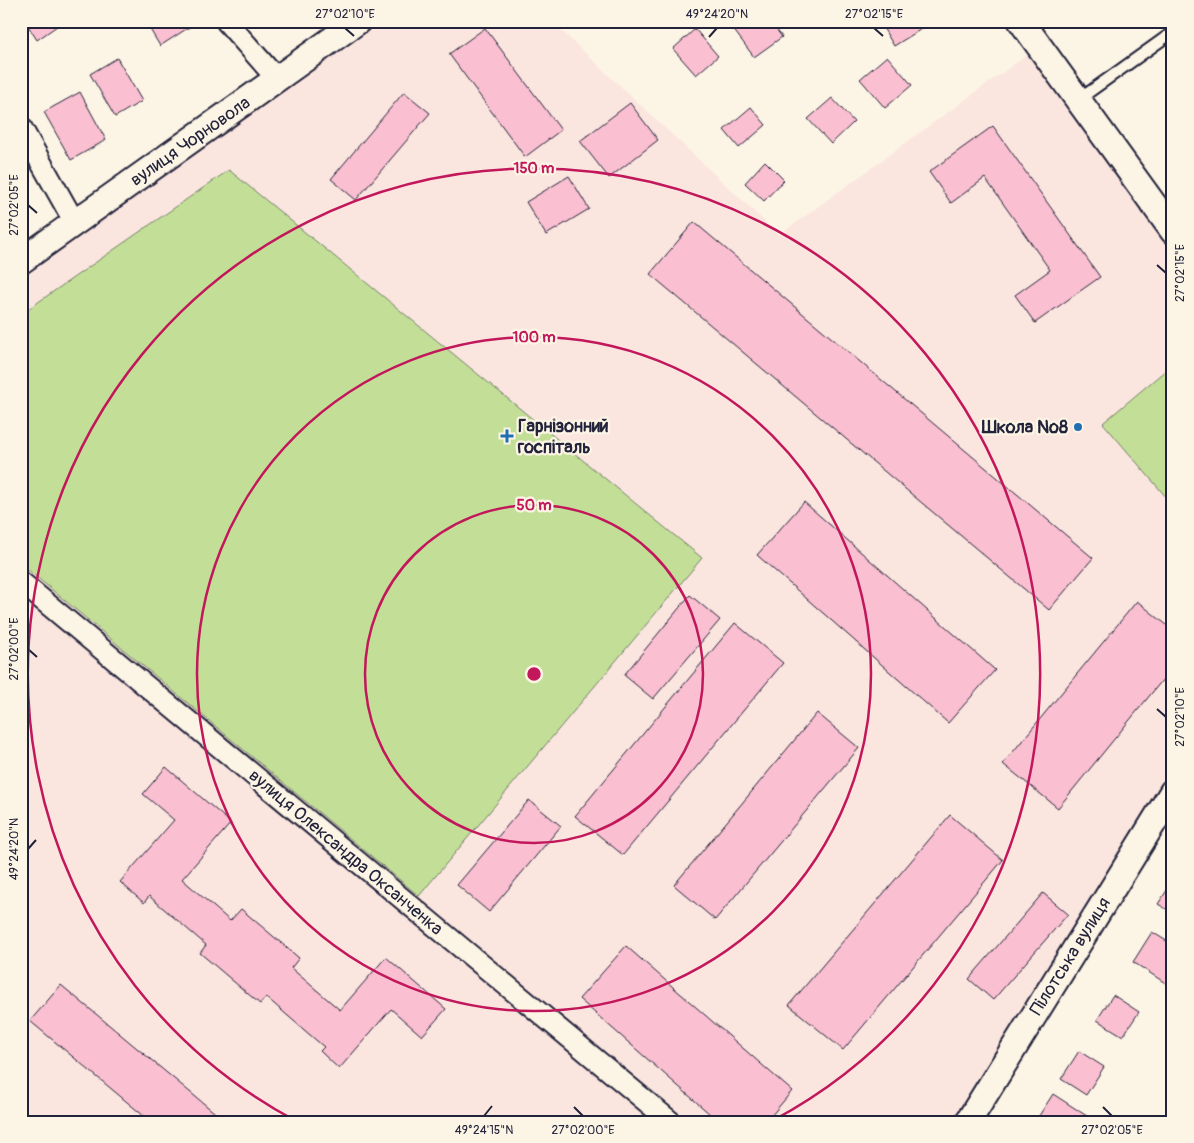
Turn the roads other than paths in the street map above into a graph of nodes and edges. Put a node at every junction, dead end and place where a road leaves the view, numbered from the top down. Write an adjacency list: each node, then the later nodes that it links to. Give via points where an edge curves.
1 (226, 21): 5 (street)
2 (358, 21): 5 (street, вулиця Чорновола)
3 (1021, 21): 6 (street)
4 (1173, 32): 6 (lane)
5 (277, 79): 8 (street, вулиця Чорновола)
6 (1078, 100): 9 (street)
7 (21, 127): 8 (street)
8 (75, 223): 10 (street, вулиця Чорновола)
9 (1173, 231)
10 (21, 261)
11 (21, 582): 13 (street, вулиця Олександра Оксанченка)
12 (1173, 791): 14 (street, Пілотська вулиця)
13 (671, 1122)
14 (968, 1122)

